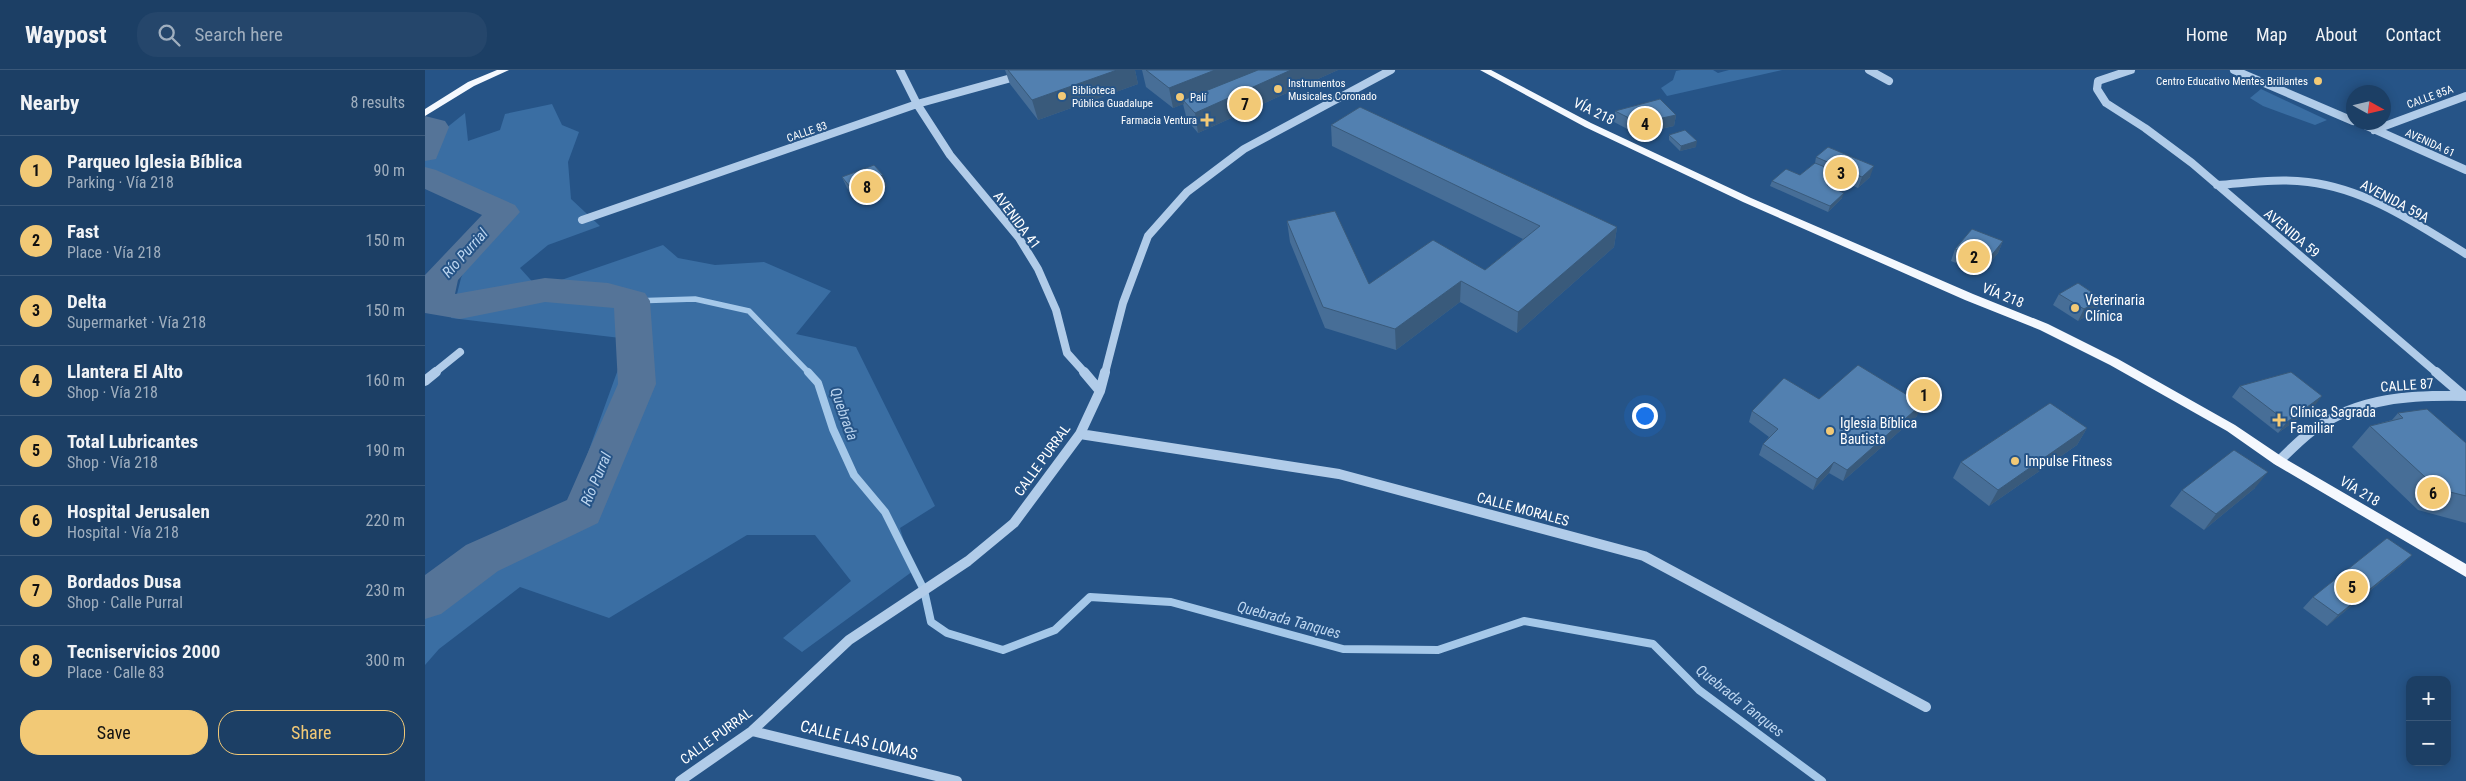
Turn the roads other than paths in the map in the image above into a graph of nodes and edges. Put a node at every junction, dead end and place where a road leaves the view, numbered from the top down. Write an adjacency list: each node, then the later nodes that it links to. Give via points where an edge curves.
1 (505, 70): 12 (main road, via 471,84)
2 (900, 70): 11 (street, AVENIDA 41)
3 (1040, 70): 11 (street, CALLE 83)
4 (1391, 70): 22 (street, CALLE PURRAL, via 1244,149 1187,192 1148,236 1123,303)
5 (1484, 70): 25 (main road, VÍA 218, via 1588,125 1747,200 1969,298 2044,327 2166,390)
6 (1869, 70): 9 (street)
7 (2131, 70): 17 (street, AVENIDA 59, via 2098,81 2099,96)
8 (2234, 70): 13 (street)
9 (1889, 81)
10 (2466, 96): 14 (street, CALLE 85A)
11 (917, 104): 18 (street, CALLE 83); 22 (street, AVENIDA 41, via 950,156 1038,269 1056,310 1067,353)
12 (425, 113)
13 (2346, 117)
14 (2391, 124)
15 (2374, 130): 16 (street, AVENIDA 61)
16 (2466, 170)
17 (2217, 185): 19 (street, AVENIDA 59A, via 2308,182 2359,194); 23 (street, AVENIDA 59)
18 (582, 220)
19 (2466, 254)
20 (460, 352): 21 (street)
21 (425, 381)
22 (1100, 391): 24 (street, CALLE PURRAL)
23 (2465, 396): 25 (street, CALLE 87, via 2400,396 2347,410 2316,427)
24 (1081, 434): 27 (street, CALLE MORALES, via 1339,474 1644,556); 28 (street, CALLE PURRAL, via 1014,524 968,561 849,640)
25 (2279, 461): 26 (main road, VÍA 218)
26 (2466, 571)
27 (1926, 707)
28 (752, 731): 29 (street, CALLE PURRAL); 30 (street, CALLE LAS LOMAS)
29 (680, 781)
30 (957, 781)

